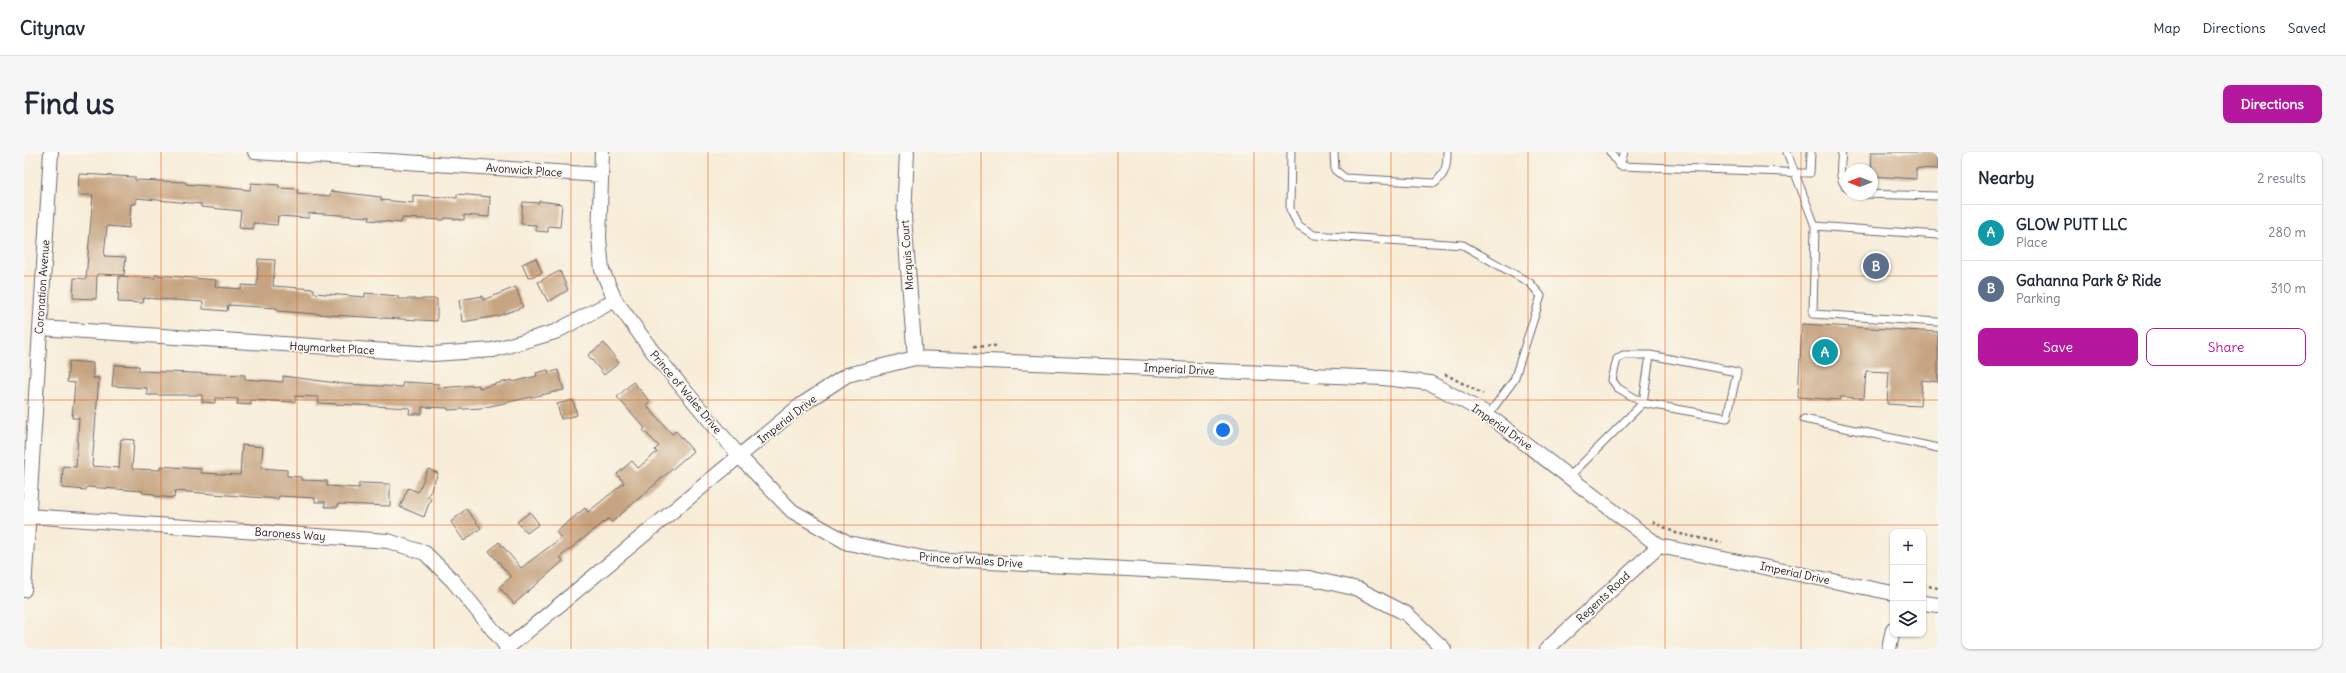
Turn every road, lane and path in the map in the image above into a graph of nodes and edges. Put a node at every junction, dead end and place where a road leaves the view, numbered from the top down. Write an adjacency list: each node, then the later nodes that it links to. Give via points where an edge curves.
1 (51, 152): 23 (street, Coronation Avenue)
2 (255, 152): 15 (street, Avonwick Place)
3 (602, 152): 15 (street, Prince of Wales Drive)
4 (907, 152): 27 (street, Marquis Court, via 904,218)
5 (1291, 152): 31 (lane, via 1290,209 1298,225 1314,235 1463,245 1530,283 1541,296 1514,380)
6 (1334, 152): 7 (lane, via 1335,170 1345,178 1436,182 1447,168)
7 (1447, 152)
8 (1610, 152): 13 (lane)
9 (1624, 152): 13 (lane)
10 (1787, 152): 14 (lane)
11 (1811, 152): 14 (lane, via 1810,173)
12 (1842, 152): 16 (lane)
13 (1620, 166): 14 (lane)
14 (1795, 172): 19 (lane)
15 (601, 175): 21 (street, Prince of Wales Drive, via 599,238 602,270)
16 (1842, 182)
17 (1878, 194): 18 (lane)
18 (1938, 196)
19 (1815, 226): 20 (lane); 22 (lane, via 1813,314)
20 (1938, 235)
21 (615, 300): 23 (street, Haymarket Place, via 555,332 493,350 433,354); 34 (street, Prince of Wales Drive, via 653,352)
22 (1938, 322)
23 (40, 328): 36 (street, Coronation Avenue)
24 (973, 345): 25 (path)
25 (998, 346)
26 (1650, 355): 30 (lane); 30 (lane, via 1623,355 1617,359 1612,380 1618,388); 30 (lane, via 1737,372 1727,418)
27 (914, 358): 31 (street, Imperial Drive, via 1383,378 1430,383); 34 (street, Imperial Drive, via 847,375 801,405)
28 (1443, 373): 29 (path)
29 (1486, 396)
30 (1642, 403): 35 (lane)
31 (1488, 415): 35 (street, Imperial Drive)
32 (1804, 419): 33 (lane)
33 (1938, 448)
34 (740, 457): 47 (street, Imperial Drive); 48 (street, Prince of Wales Drive, via 792,511 848,543 928,558 1309,578 1358,589 1407,614)
35 (1569, 477): 39 (street, Imperial Drive)
36 (28, 516): 42 (street, Coronation Avenue); 47 (street, Baroness Way, via 388,541 425,553 453,581)
37 (1650, 521): 38 (path, via 1676,532)
38 (1728, 544)
39 (1659, 546): 43 (street, Imperial Drive); 49 (street, Regents Road)
40 (1926, 585): 41 (path)
41 (1938, 588)
42 (24, 590)
43 (1890, 593)
44 (1926, 603): 45 (street)
45 (1938, 605)
46 (1891, 637): 50 (street)
47 (507, 648)
48 (1444, 649)
49 (1547, 649)
50 (1889, 649)

